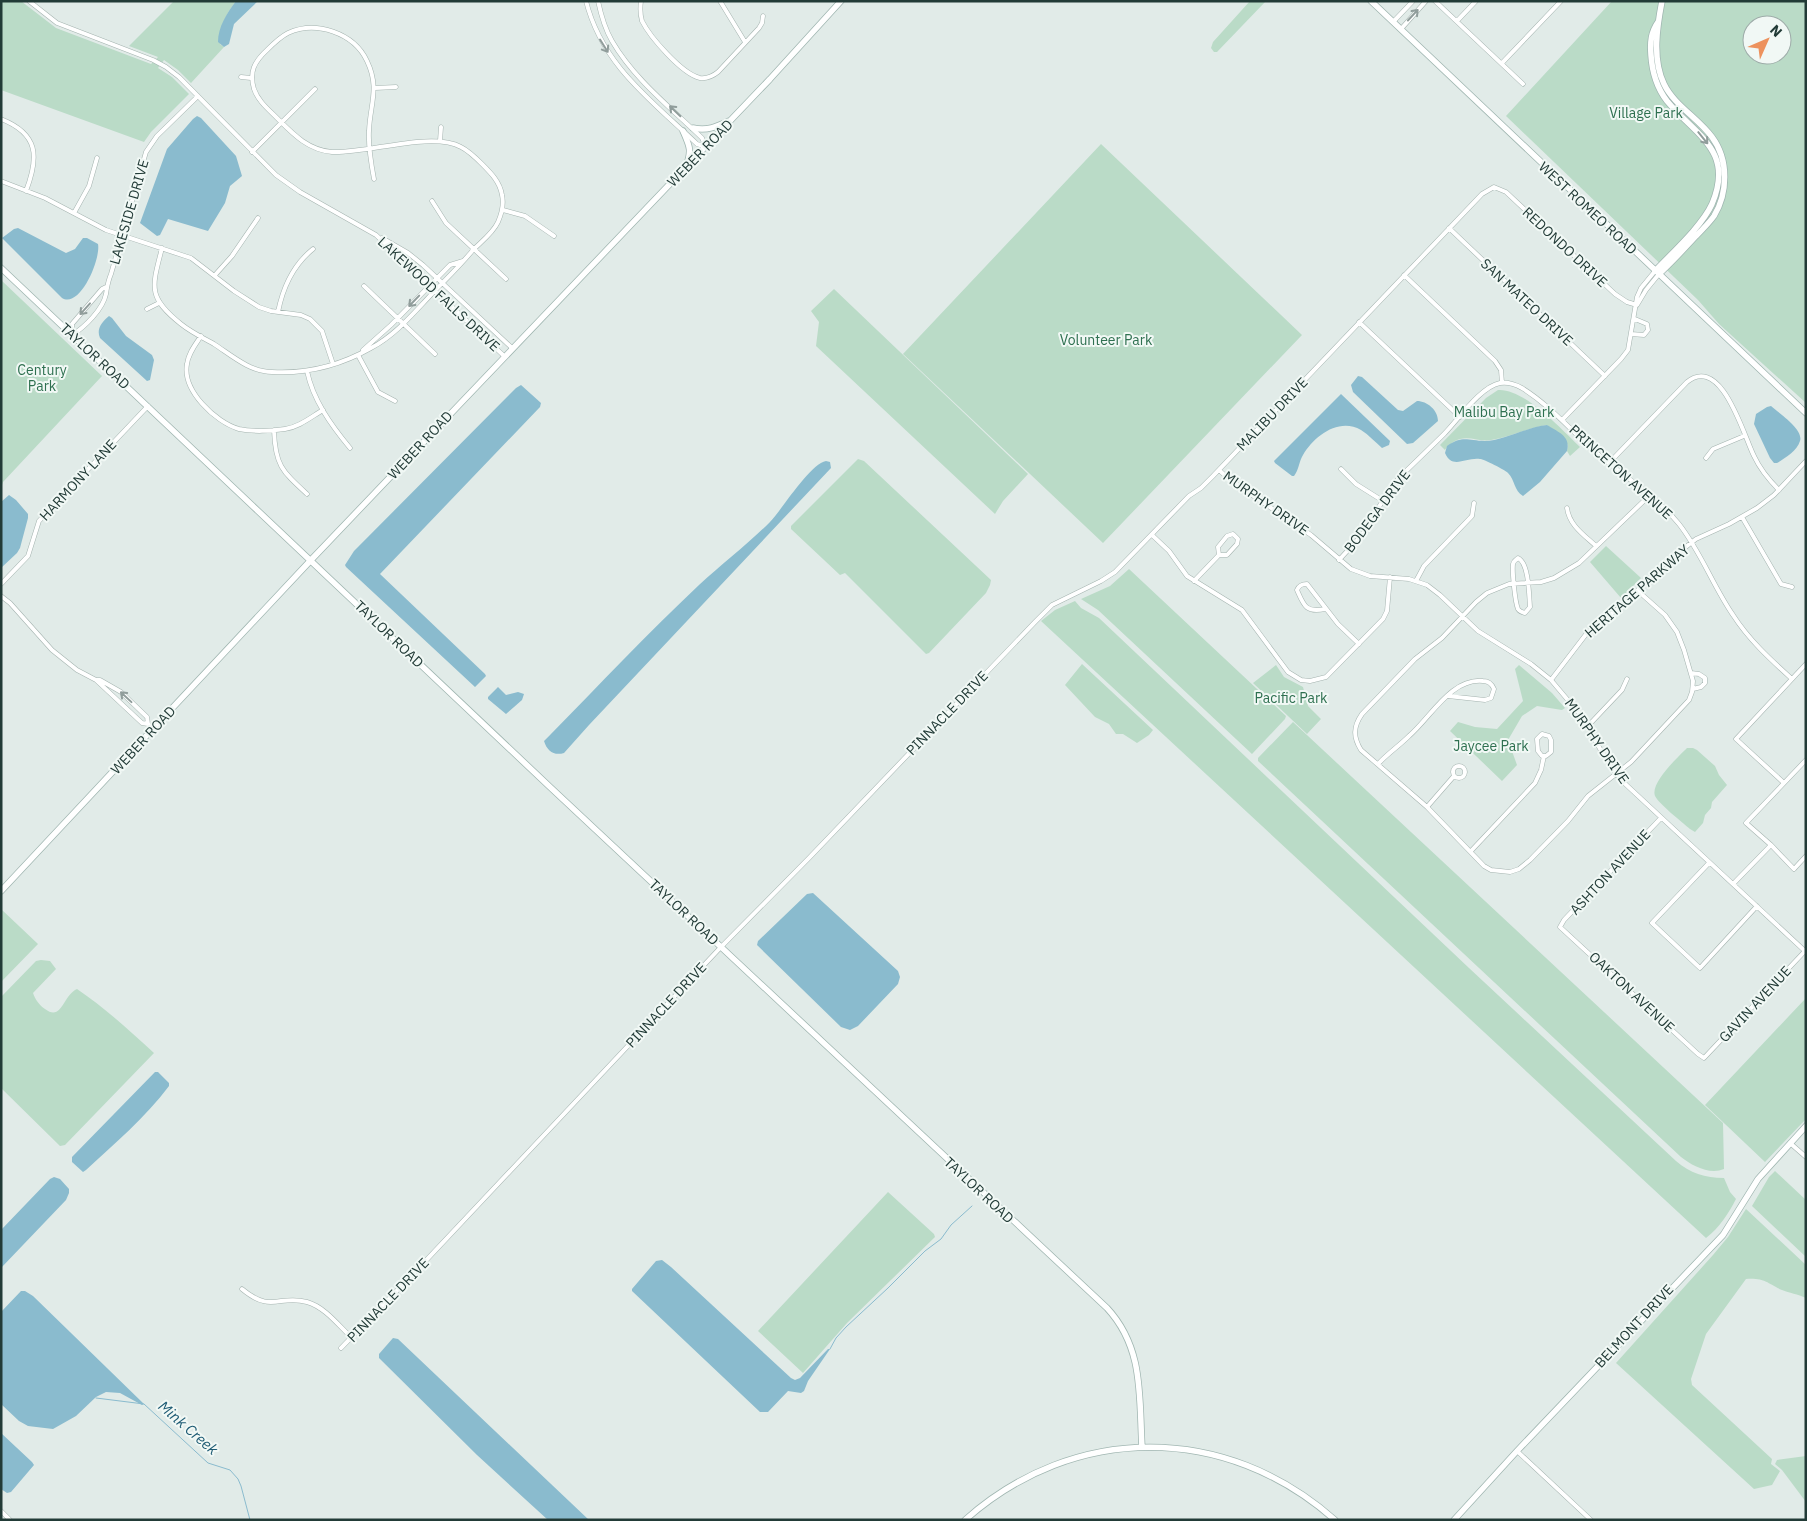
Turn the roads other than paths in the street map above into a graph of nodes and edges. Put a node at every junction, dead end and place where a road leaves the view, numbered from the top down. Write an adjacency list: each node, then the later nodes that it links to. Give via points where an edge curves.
1 (29, 1): 26 (street, LAKEWOOD FALLS DRIVE, via 57,23 166,67)
2 (586, 1): 32 (street, one-way to 32, via 599,39 615,64)
3 (598, 1): 31 (street, one-way to 3, via 625,60 603,22)
4 (640, 1): 18 (street, via 641,16 648,29 663,49 691,74 706,78 712,76)
5 (720, 1): 18 (street)
6 (841, 1): 28 (street, WEBER ROAD)
7 (1371, 1): 16 (street, WEST ROMEO ROAD)
8 (1413, 1): 16 (street)
9 (1426, 1): 17 (street, one-way to 9)
10 (1436, 1): 15 (street)
11 (1476, 1): 15 (street)
12 (1561, 1): 19 (street)
13 (1662, 1): 56 (street, via 1650,46 1655,78 1666,100 1712,148 1718,182 1706,215)
14 (763, 16): 18 (street, via 760,28)
15 (1457, 21): 19 (street)
16 (1393, 22): 17 (street, WEST ROMEO ROAD)
17 (1400, 29): 56 (street, WEST ROMEO ROAD)
18 (745, 42)
19 (1502, 63): 22 (street)
20 (242, 77): 21 (street)
21 (251, 78): 24 (street, via 258,59 278,40 287,33 314,28 342,35 362,52 368,62); 29 (street, via 256,96)
22 (1523, 84)
23 (396, 87): 24 (street)
24 (374, 88): 35 (street)
25 (315, 89): 29 (street)
26 (198, 96): 36 (street, LAKEWOOD FALLS DRIVE); 49 (street, LAKESIDE DRIVE, via 157,136 146,152)
27 (1, 119): 42 (street, via 25,133 32,144 34,171)
28 (733, 119): 31 (street, via 712,128); 34 (street, WEBER ROAD)
29 (281, 123): 35 (street, via 295,137 318,149 332,152); 36 (street)
30 (441, 127): 33 (street)
31 (692, 128): 34 (street)
32 (683, 131): 34 (street, via 697,144); 38 (street, via 691,148)
33 (440, 141): 35 (street); 44 (street, via 463,147 492,174 502,192)
34 (706, 147): 38 (street, WEBER ROAD)
35 (369, 148): 39 (street)
36 (252, 152): 48 (street, LAKEWOOD FALLS DRIVE, via 290,186)
37 (97, 158): 45 (street, via 89,186)
38 (684, 169): 77 (street, WEBER ROAD)
39 (374, 179)
40 (1, 182): 42 (street)
41 (1494, 187): 47 (street, MALIBU DRIVE, via 1482,194); 67 (street, REDONDO DRIVE, via 1508,193 1615,294)
42 (26, 191): 45 (street)
43 (432, 201): 53 (street, via 446,223)
44 (502, 210): 50 (street, via 530,218); 53 (street, via 493,229)
45 (74, 213): 49 (street)
46 (258, 218): 58 (street)
47 (1449, 228): 57 (street, MALIBU DRIVE); 83 (street, SAN MATEO DRIVE)
48 (376, 235): 59 (street, via 408,254); 62 (street, LAKEWOOD FALLS DRIVE)
49 (122, 236): 51 (street); 64 (street, LAKESIDE DRIVE)
50 (554, 236)
51 (162, 248): 58 (street, via 191,258); 66 (street, via 154,281)
52 (313, 249): 69 (street, via 303,257 284,287)
53 (474, 250): 54 (street); 60 (street)
54 (465, 260): 59 (street, via 450,265); 61 (street)
55 (1, 268): 75 (street, TAYLOR ROAD)
56 (1657, 272): 67 (street, via 1640,288); 88 (street, WEST ROMEO ROAD)
57 (1404, 275): 72 (street, MALIBU DRIVE); 84 (street, via 1496,361)
58 (215, 276): 69 (street, via 253,304)
59 (437, 278): 61 (street); 62 (street)
60 (506, 279)
61 (443, 283): 65 (street); 77 (street)
62 (430, 285): 65 (street, LAKEWOOD FALLS DRIVE); 70 (street, one-way to 70)
63 (364, 286): 70 (street)
64 (106, 287): 75 (street, LAKESIDE DRIVE, via 97,310); 75 (street, LAKESIDE DRIVE, one-way to 75, via 72,324)
65 (436, 290): 73 (street); 80 (street, LAKEWOOD FALLS DRIVE)
66 (159, 303): 68 (street); 76 (street, via 181,324)
67 (1637, 305): 71 (street)
68 (147, 309)
69 (278, 312): 81 (street, via 301,315 313,321 322,331)
70 (398, 318): 73 (street); 78 (street)
71 (1635, 318): 74 (street); 74 (street, via 1647,324 1648,330 1644,334)
72 (1359, 322): 89 (street); 98 (street, MALIBU DRIVE)
73 (404, 323): 78 (street, via 382,342); 79 (street)
74 (1631, 334): 83 (street, via 1628,350)
75 (72, 335): 86 (street, TAYLOR ROAD)
76 (201, 336): 82 (street, via 257,370); 91 (street, via 186,364 186,377 193,392 219,418 232,426 245,430)
77 (512, 348): 80 (street, WEBER ROAD)
78 (359, 354): 81 (street); 85 (street, via 378,392)
79 (435, 354)
80 (504, 356): 110 (street, WEBER ROAD)
81 (333, 364): 82 (street)
82 (307, 371): 87 (street)
83 (1606, 376): 90 (street)
84 (1502, 383): 89 (street, BODEGA DRIVE, via 1488,389); 90 (street, PRINCETON AVENUE, via 1522,388)
85 (395, 401)
86 (148, 406): 110 (street, TAYLOR ROAD); 116 (street, HARMONY LANE, via 38,521 28,556)
87 (323, 410): 91 (street, via 290,428); 93 (street)
88 (1806, 413)
89 (1460, 417): 102 (street, BODEGA DRIVE, via 1398,479)
90 (1562, 420): 96 (street, PRINCETON AVENUE)
91 (274, 430): 100 (street, via 279,464)
92 (1744, 436): 94 (street, via 1713,449); 96 (street, via 1734,409 1720,386 1706,377 1696,377 1687,382); 99 (street, via 1762,471)
93 (350, 448)
94 (1706, 458)
95 (1806, 461): 99 (street, HERITAGE PARKWAY)
96 (1609, 463): 101 (street, PRINCETON AVENUE)
97 (1342, 469): 102 (street, via 1356,484)
98 (1218, 470): 106 (street, MALIBU DRIVE); 111 (street, MURPHY DRIVE, via 1311,535)
99 (1779, 490): 105 (street, HERITAGE PARKWAY)
100 (307, 494)
101 (1650, 494): 107 (street, PRINCETON AVENUE); 108 (street)
102 (1383, 500): 111 (street, BODEGA DRIVE, via 1361,536)
103 (1474, 502): 113 (street, via 1472,516 1424,566)
104 (1567, 508): 108 (street, via 1571,523)
105 (1742, 517): 107 (street, HERITAGE PARKWAY); 118 (street, via 1781,584)
106 (1152, 535): 114 (street); 123 (street, MALIBU DRIVE, via 1115,572 1052,605)
107 (1692, 543): 119 (street, HERITAGE PARKWAY, via 1664,564); 128 (street, PRINCETON AVENUE, via 1741,628)
108 (1596, 546): 115 (street, via 1565,572 1541,582)
109 (1218, 556): 109 (street, via 1227,555 1238,538 1233,534 1227,536 1218,547); 114 (street)
110 (311, 560): 135 (street, WEBER ROAD); 152 (street, TAYLOR ROAD)
111 (1339, 560): 112 (street, MURPHY DRIVE, via 1360,573)
112 (1390, 577): 113 (street, MURPHY DRIVE); 124 (street, via 1387,611)
113 (1416, 580): 122 (street, MURPHY DRIVE, via 1436,591)
114 (1194, 581): 124 (street, via 1242,610 1288,672 1301,680 1326,677)
115 (1527, 583): 117 (street); 117 (street, via 1525,564 1518,558 1513,565); 117 (street, via 1530,607 1524,613 1518,608)
116 (1, 584)
117 (1514, 584): 122 (street, via 1487,593)
118 (1792, 587)
119 (1638, 591): 126 (street, via 1673,626); 130 (street, HERITAGE PARKWAY, via 1588,633)
120 (1, 596): 129 (street, via 52,650)
121 (1325, 609): 121 (street, via 1307,584 1298,587 1302,603 1308,609); 124 (street)
122 (1462, 616): 130 (street, MURPHY DRIVE, via 1478,631 1520,656); 138 (street, via 1442,638 1415,659 1357,722 1355,741)
123 (1035, 622): 152 (street, PINNACLE DRIVE)
124 (1359, 644)
125 (1806, 664): 128 (street)
126 (1691, 673): 131 (street); 131 (street, via 1699,674 1706,683)
127 (1627, 679): 134 (street, via 1622,690)
128 (1792, 679): 141 (street, via 1736,739)
129 (96, 680): 133 (street, via 142,723); 133 (street, one-way to 129, via 147,717 121,692)
130 (1551, 680): 134 (street, MURPHY DRIVE)
131 (1693, 689): 139 (street, via 1680,711)
132 (1448, 696): 132 (street, via 1463,683 1474,680 1489,682 1494,690 1491,698 1486,700); 138 (street)
133 (148, 724): 135 (street)
134 (1588, 726): 139 (street, MURPHY DRIVE)
135 (153, 730): 149 (street, WEBER ROAD)
136 (1544, 756): 136 (street, via 1551,750 1550,738 1544,734 1537,739 1539,753); 145 (street, via 1535,783)
137 (1806, 760): 141 (street)
138 (1378, 764): 142 (street)
139 (1616, 774): 143 (street, MURPHY DRIVE); 145 (street, via 1588,796 1519,869 1510,872 1492,870)
140 (1454, 776): 142 (street)
141 (1784, 783): 144 (street, via 1746,823)
142 (1426, 807): 145 (street)
143 (1661, 818): 147 (street, MURPHY DRIVE); 151 (street, ASHTON AVENUE)
144 (1771, 845): 146 (street, via 1794,869); 148 (street)
145 (1471, 851)
146 (1806, 856)
147 (1708, 862): 148 (street, MURPHY DRIVE); 150 (street, via 1652,923 1700,968)
148 (1733, 884): 150 (street, MURPHY DRIVE)
149 (1, 891)
150 (1757, 906): 153 (street, MURPHY DRIVE)
151 (1560, 927): 154 (street, OAKTON AVENUE)
152 (720, 947): 159 (street, PINNACLE DRIVE); 161 (street, TAYLOR ROAD, via 1113,1314 1132,1347 1137,1368)
153 (1805, 951): 154 (street, GAVIN AVENUE)
154 (1704, 1058)
155 (1806, 1126): 156 (street, BELMONT DRIVE)
156 (1790, 1143): 157 (street); 162 (street, BELMONT DRIVE, via 1758,1179 1723,1235)
157 (1806, 1157)
158 (242, 1289): 159 (street, via 265,1302 298,1300 314,1305)
159 (352, 1338): 160 (street, PINNACLE DRIVE)
160 (341, 1348)
161 (1142, 1447): 165 (street, via 1075,1458 1042,1469 1001,1491); 166 (street, via 1190,1449 1242,1463 1299,1492)
162 (1517, 1451): 167 (street, BELMONT DRIVE); 168 (street)
163 (1, 1511): 164 (street)
164 (10, 1520)
165 (965, 1520)
166 (1335, 1520)
167 (1454, 1520)
168 (1591, 1520)

